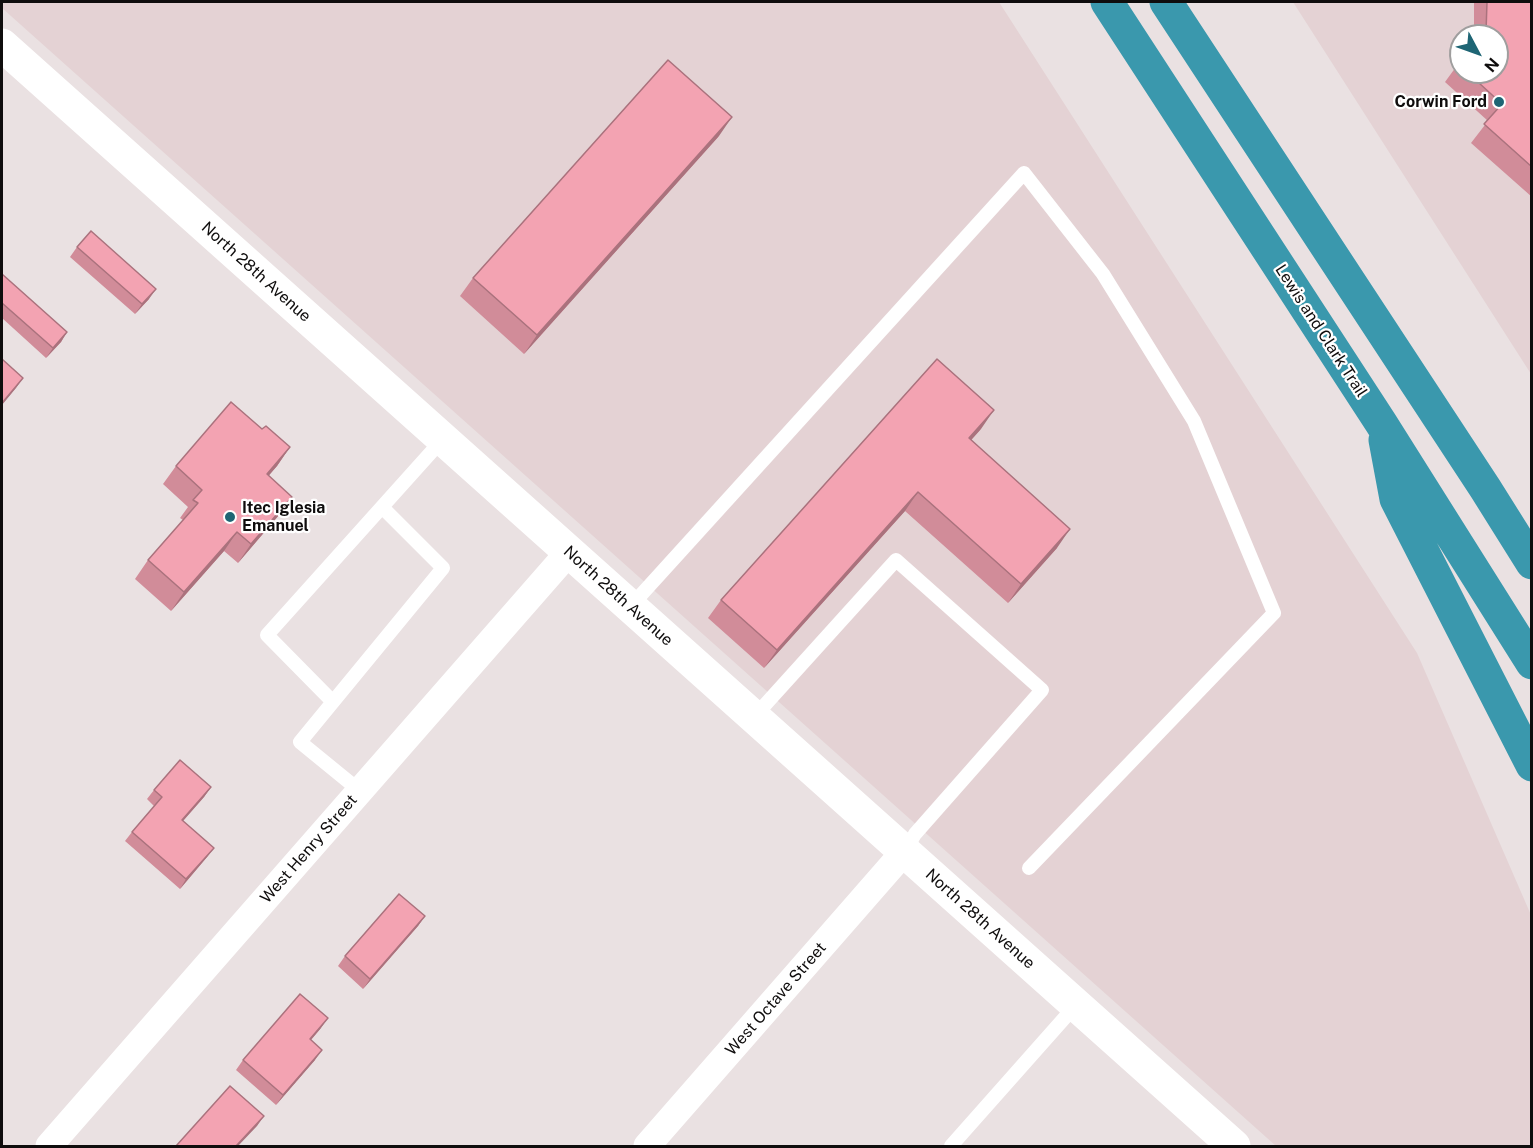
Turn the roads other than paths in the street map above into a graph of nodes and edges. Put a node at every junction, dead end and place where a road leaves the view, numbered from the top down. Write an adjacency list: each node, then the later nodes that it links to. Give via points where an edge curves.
1 (1107, 2): 4 (highway, Lewis and Clark Trail)
2 (1166, 2): 6 (highway)
3 (2, 45): 5 (street, North 28th Avenue)
4 (1382, 423): 12 (highway, Lewis and Clark Trail); 15 (highway, via 1395,499)
5 (443, 439): 7 (lane); 9 (street, North 28th Avenue)
6 (1485, 488): 8 (highway); 10 (highway)
7 (382, 507): 13 (lane, via 443,568); 13 (lane, via 267,635)
8 (1532, 528)
9 (569, 552): 11 (street, North 28th Avenue); 16 (street, West Henry Street)
10 (1532, 563)
11 (630, 607): 14 (street, North 28th Avenue); 18 (lane, via 1024,173 1103,274 1194,421 1274,613)
12 (1532, 663)
13 (333, 702): 16 (lane, via 300,742)
14 (753, 717): 17 (street, North 28th Avenue); 17 (lane, via 896,560 1042,690 915,834)
15 (1532, 765)
16 (360, 791): 20 (street, West Henry Street)
17 (904, 852): 19 (street, North 28th Avenue); 21 (street, West Octave Street)
18 (1029, 868)
19 (1076, 1005): 22 (lane); 23 (street, North 28th Avenue)
20 (49, 1146)
21 (647, 1146)
22 (951, 1146)
23 (1234, 1146)

